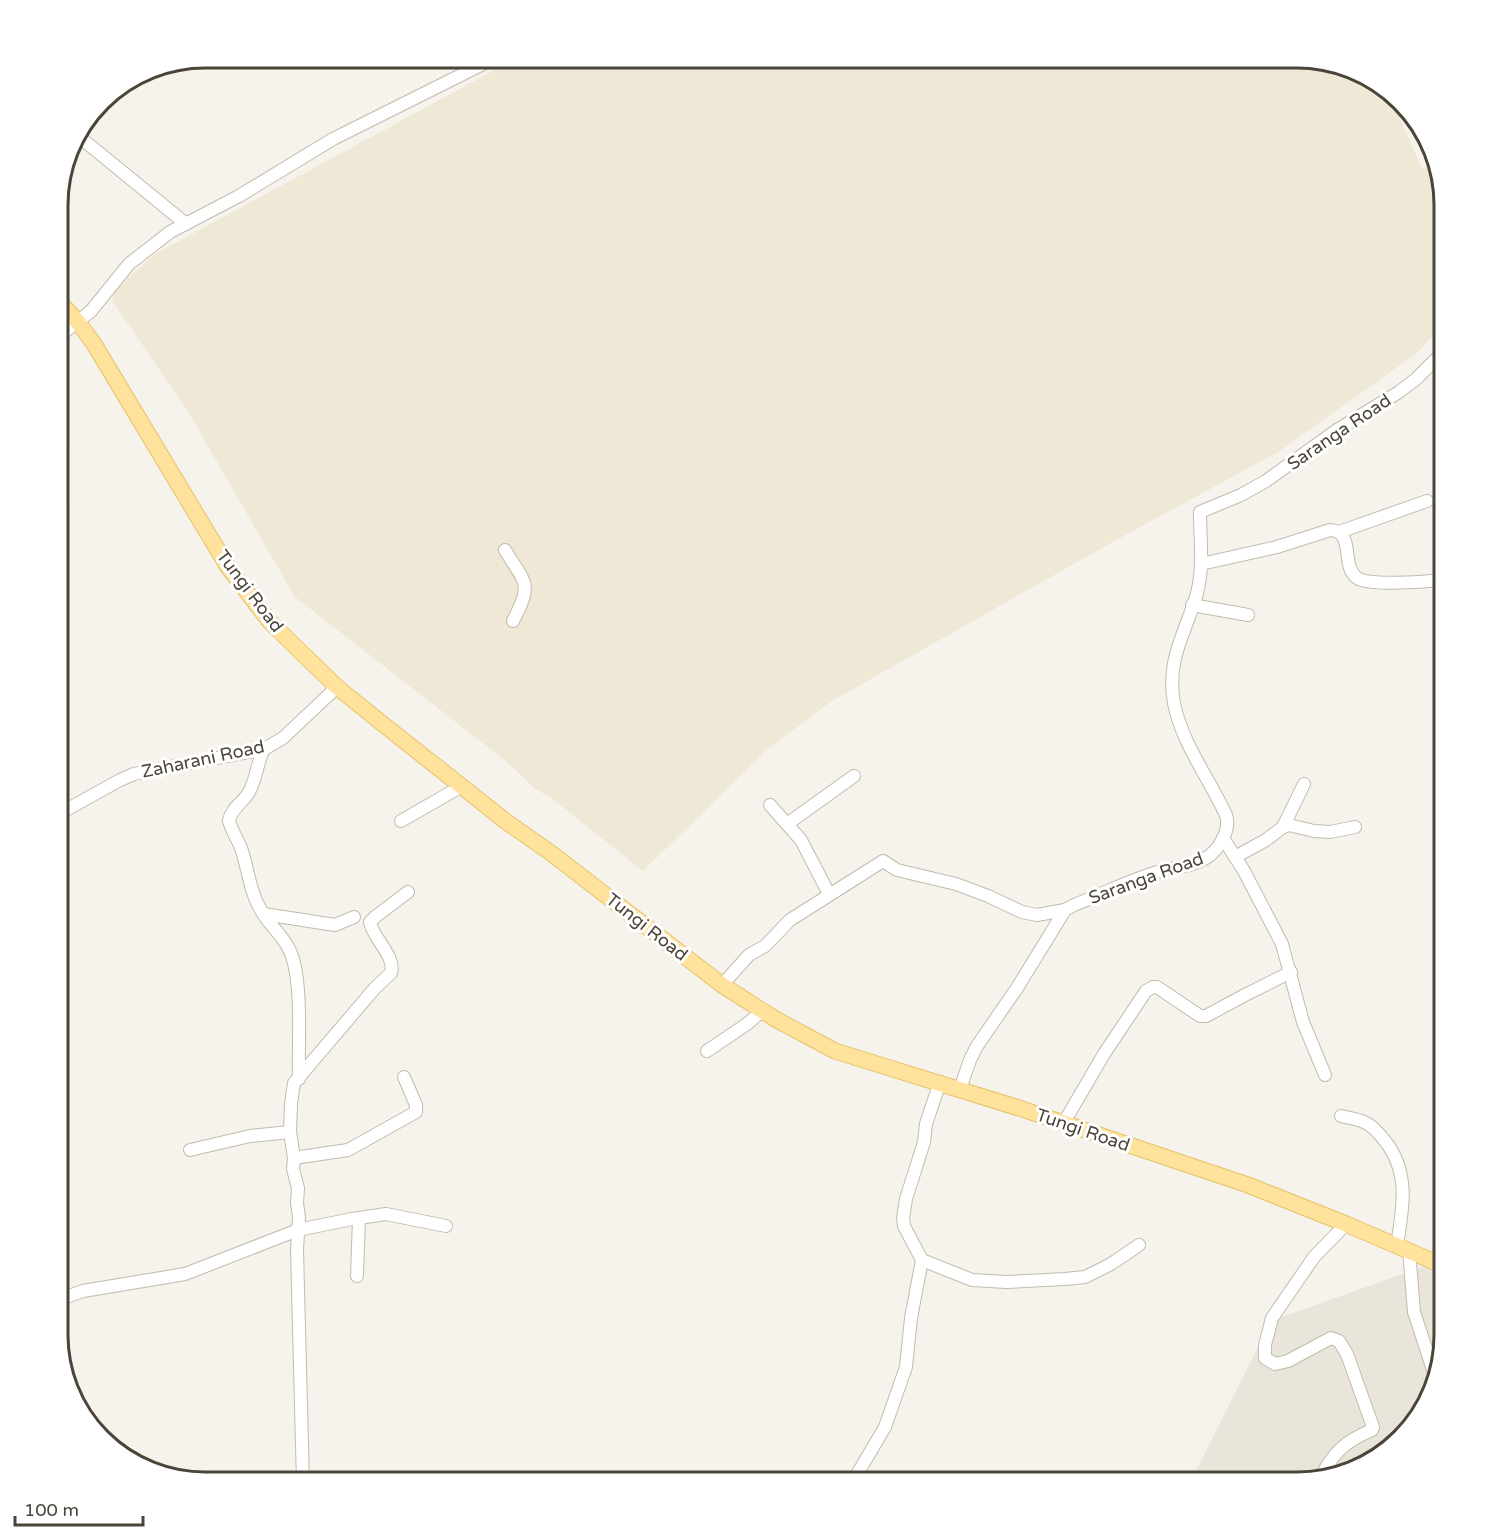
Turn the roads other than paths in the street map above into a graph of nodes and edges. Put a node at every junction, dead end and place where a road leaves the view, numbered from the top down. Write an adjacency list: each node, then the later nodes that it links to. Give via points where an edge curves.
1 (477, 67): 3 (street, via 333,139)
2 (84, 140): 3 (street)
3 (186, 224): 5 (street, via 129,264)
4 (68, 311): 5 (main road, Tungi Road)
5 (78, 322): 6 (street); 16 (main road, Tungi Road, via 228,567 270,622)
6 (68, 330)
7 (1433, 364): 11 (street, Saranga Road, via 1399,392 1266,481 1200,512)
8 (1427, 501): 9 (street)
9 (1339, 532): 11 (street, via 1325,530 1278,547); 12 (street, via 1357,579)
10 (505, 550): 15 (street, via 525,583 525,597)
11 (1201, 564): 13 (street, Saranga Road)
12 (1433, 581)
13 (1192, 605): 14 (street); 27 (street, Saranga Road, via 1175,650 1174,702 1196,760 1228,820)
14 (1248, 615)
15 (513, 621)
16 (337, 687): 17 (street, Zaharani Road, via 283,738); 20 (main road, Tungi Road)
17 (264, 749): 22 (street, Zaharani Road, via 134,774); 32 (street, via 251,789 229,821 243,852 251,890)
18 (854, 776): 24 (street)
19 (1304, 784): 25 (street)
20 (462, 786): 23 (street); 35 (main road, Tungi Road)
21 (770, 805): 24 (street)
22 (68, 808)
23 (401, 821)
24 (787, 824): 30 (street, via 801,840)
25 (1282, 827): 26 (street, via 1330,832); 28 (street)
26 (1355, 827)
27 (1223, 838): 28 (street); 31 (street, Saranga Road, via 1204,860 1143,877)
28 (1234, 857): 34 (street, via 1282,944)
29 (408, 892): 40 (street, via 370,922 391,964 391,973)
30 (829, 894): 31 (street, via 883,861 897,870 964,887 1022,912 1037,915); 35 (street, via 783,926 765,946 748,955)
31 (1065, 910): 42 (street, Saranga Road, via 977,1046)
32 (264, 914): 33 (street, via 335,925); 40 (street, via 284,940 294,963)
33 (354, 918)
34 (1291, 972): 38 (street, via 1303,1022); 44 (street, via 1206,1016 1200,1016 1157,987 1150,988 1104,1054)
35 (722, 985): 36 (main road, Tungi Road)
36 (762, 1011): 37 (street); 41 (main road, Tungi Road, via 835,1050)
37 (707, 1051)
38 (1325, 1075)
39 (404, 1077): 47 (street, via 416,1112 348,1150)
40 (299, 1079): 45 (street, via 294,1083)
41 (940, 1082): 42 (main road, Tungi Road); 54 (street, via 903,1218)
42 (960, 1089): 44 (main road, Tungi Road)
43 (1341, 1116): 53 (street, via 1365,1122 1391,1148 1403,1181)
44 (1063, 1124): 49 (main road, Tungi Road, via 1248,1185)
45 (290, 1132): 46 (street, via 250,1136); 47 (street)
46 (190, 1150)
47 (294, 1158): 51 (street)
48 (359, 1219): 50 (street, via 386,1214); 51 (street); 56 (street)
49 (1347, 1224): 53 (main road, Tungi Road); 59 (street, via 1314,1257 1272,1318 1265,1345 1265,1358 1275,1365 1331,1338 1339,1341 1347,1354 1373,1426 1350,1439)
50 (446, 1226)
51 (298, 1230): 57 (street, via 185,1274); 60 (street)
52 (1139, 1245): 54 (street, via 1111,1264 1075,1278 972,1280)
53 (1403, 1247): 55 (main road, Tungi Road); 58 (street, via 1414,1312)
54 (922, 1260): 61 (street, via 906,1367 885,1427)
55 (1433, 1261)
56 (357, 1276)
57 (68, 1296)
58 (1431, 1363)
59 (1325, 1470)
60 (303, 1473)
61 (858, 1473)

